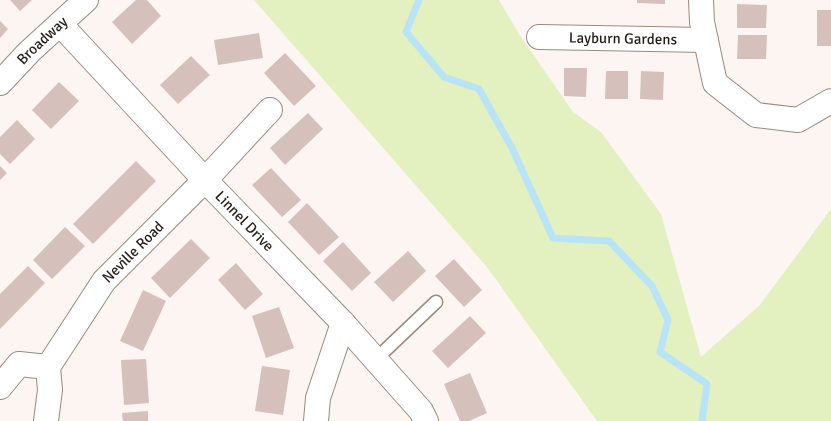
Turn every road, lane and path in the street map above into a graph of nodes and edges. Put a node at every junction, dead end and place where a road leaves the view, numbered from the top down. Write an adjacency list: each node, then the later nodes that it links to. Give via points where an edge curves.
1 (86, 0): 3 (street, Broadway)
2 (702, 0): 5 (street)
3 (60, 24): 6 (street, Broadway); 9 (street, Linnel Drive)
4 (539, 37): 5 (street, Layburn Gardens)
5 (706, 40): 7 (street, via 715,83 756,115 798,120)
6 (0, 83)
7 (831, 101)
8 (270, 110): 9 (street, Neville Road)
9 (205, 180): 11 (street, Linnel Drive); 13 (street, Neville Road, via 104,281)
10 (436, 302): 12 (lane)
11 (343, 323): 12 (street, Linnel Drive); 16 (street, via 318,398)
12 (375, 360): 17 (street, Linnel Drive, via 421,411)
13 (48, 367): 14 (street, via 19,364); 15 (street, via 50,390)
14 (0, 387)
15 (46, 421)
16 (316, 421)
17 (426, 421)

